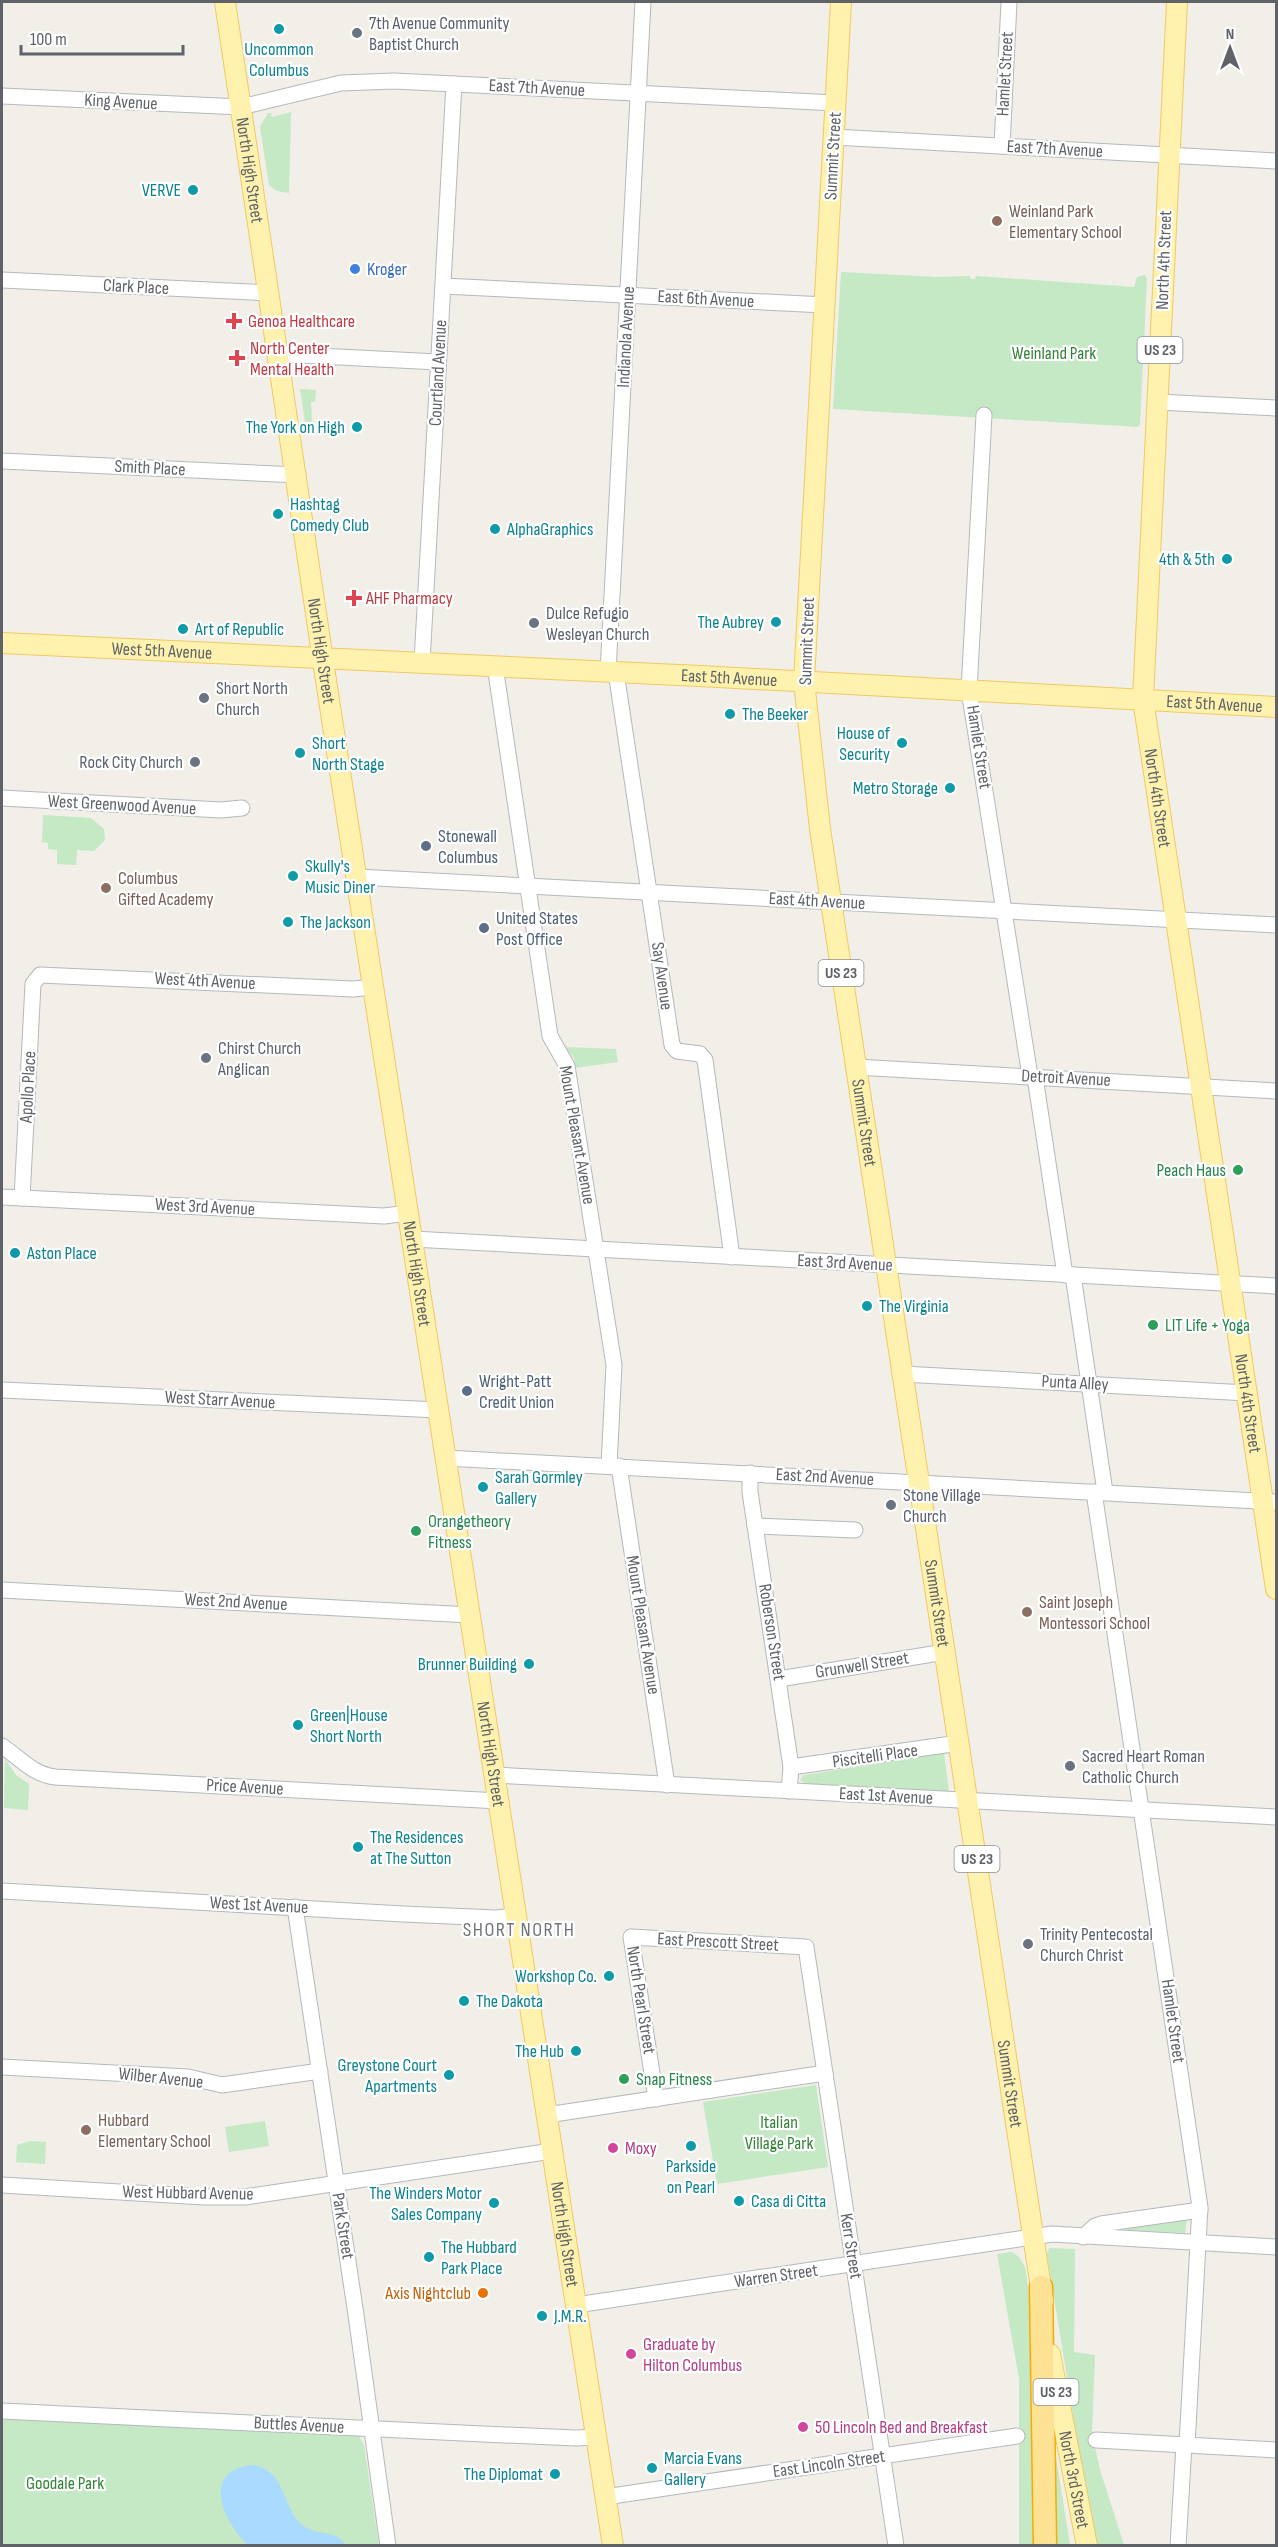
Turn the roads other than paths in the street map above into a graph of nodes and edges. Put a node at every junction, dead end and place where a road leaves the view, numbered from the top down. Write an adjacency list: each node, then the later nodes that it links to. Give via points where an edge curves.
1 (225, 2): 10 (main road, North High Street)
2 (643, 2): 7 (street, Indianola Avenue)
3 (841, 2): 9 (main road, Summit Street / US 23)
4 (1009, 2): 12 (street, Hamlet Street)
5 (1177, 2): 13 (main road, North 4th Street / US 23)
6 (454, 84): 7 (street, East 7th Avenue); 10 (street, East 7th Avenue, via 341,83); 16 (street, Courtland Avenue)
7 (638, 94): 9 (street, East 7th Avenue); 18 (street, Indianola Avenue)
8 (2, 96): 10 (street, King Avenue)
9 (835, 103): 11 (main road, Summit Street / US 23)
10 (241, 107): 17 (main road, North High Street)
11 (834, 137): 12 (street, East 7th Avenue); 19 (main road, Summit Street / US 23)
12 (1002, 146): 13 (street, East 7th Avenue)
13 (1169, 155): 14 (street, East 7th Avenue); 22 (main road, North 4th Street / US 23)
14 (1276, 161)
15 (2, 280): 17 (street, Clark Place)
16 (443, 286): 18 (street, East 6th Avenue); 21 (street, Courtland Avenue)
17 (270, 293): 20 (main road, North High Street)
18 (628, 296): 19 (street, East 6th Avenue); 31 (street, Indianola Avenue)
19 (825, 305): 32 (main road, Summit Street / US 23)
20 (279, 354): 21 (street); 26 (main road, North High Street)
21 (438, 362): 29 (street, Courtland Avenue)
22 (1158, 402): 23 (street); 34 (main road, North 4th Street / US 23)
23 (1276, 408)
24 (984, 415): 33 (street, Hamlet Street)
25 (2, 461): 26 (street, Smith Place)
26 (298, 475): 28 (main road, North High Street)
27 (2, 643): 28 (main road, West 5th Avenue)
28 (324, 658): 29 (main road, East 5th Avenue); 38 (main road, North High Street)
29 (422, 662): 30 (main road, East 5th Avenue)
30 (495, 666): 31 (main road, East 5th Avenue); 39 (street, Mount Pleasant Avenue)
31 (612, 672): 32 (main road, East 5th Avenue); 40 (street, Say Avenue)
32 (804, 681): 33 (main road, East 5th Avenue); 41 (main road, Summit Street / US 23)
33 (969, 690): 34 (main road, East 5th Avenue); 42 (street, Hamlet Street)
34 (1143, 699): 35 (main road, East 5th Avenue); 43 (main road, North 4th Street / US 23)
35 (1276, 707)
36 (2, 798): 37 (street, West Greenwood Avenue)
37 (242, 808)
38 (357, 877): 39 (street, East 4th Avenue); 46 (main road, North High Street)
39 (528, 886): 40 (street, East 4th Avenue); 55 (street, Mount Pleasant Avenue, via 550,1036 567,1066)
40 (650, 892): 41 (street, East 4th Avenue); 56 (street, Say Avenue, via 672,1045 676,1051 700,1054 705,1060)
41 (831, 902): 42 (street, East 4th Avenue); 47 (main road, Summit Street / US 23)
42 (1004, 911): 43 (street, East 4th Avenue); 48 (street, Hamlet Street)
43 (1176, 920): 44 (street, East 4th Avenue); 49 (main road, North 4th Street / US 23)
44 (1276, 925)
45 (36, 977): 46 (street, West 4th Avenue, via 46,973); 52 (street, Apollo Place)
46 (374, 987): 53 (main road, North High Street)
47 (856, 1067): 48 (street, Detroit Avenue); 57 (main road, Summit Street / US 23)
48 (1032, 1076): 49 (street, Detroit Avenue); 58 (street, Hamlet Street)
49 (1201, 1086): 50 (street, Detroit Avenue); 59 (main road, North 4th Street / US 23)
50 (1276, 1091)
51 (2, 1197): 52 (street, West 3rd Avenue)
52 (22, 1198): 53 (street, West 3rd Avenue, via 380,1216)
53 (409, 1213): 54 (main road, North High Street)
54 (413, 1239): 55 (street, East 3rd Avenue); 65 (main road, North High Street)
55 (597, 1249): 56 (street, East 3rd Avenue); 67 (street, Mount Pleasant Avenue, via 614,1365)
56 (732, 1257): 57 (street, East 3rd Avenue)
57 (886, 1265): 58 (street, East 3rd Avenue); 61 (main road, Summit Street / US 23)
58 (1069, 1275): 59 (street, East 3rd Avenue); 62 (street, Hamlet Street)
59 (1231, 1284): 60 (street, East 3rd Avenue); 64 (main road, North 4th Street / US 23)
60 (1276, 1286)
61 (903, 1374): 62 (street, Punta Alley); 69 (main road, Summit Street / US 23)
62 (1088, 1383): 64 (street, Punta Alley); 70 (street, Hamlet Street)
63 (2, 1390): 65 (street, West Starr Avenue)
64 (1247, 1393): 71 (main road, North 4th Street / US 23)
65 (439, 1410): 66 (main road, North High Street)
66 (446, 1458): 67 (street, East 2nd Avenue); 76 (main road, North High Street)
67 (614, 1466): 68 (street, East 2nd Avenue); 83 (street, Mount Pleasant Avenue)
68 (750, 1473): 69 (street, East 2nd Avenue); 72 (street, Roberson Street)
69 (920, 1482): 70 (street, East 2nd Avenue); 77 (main road, Summit Street / US 23)
70 (1100, 1492): 71 (street, East 2nd Avenue); 87 (street, Hamlet Street)
71 (1270, 1502): 74 (main road, North 4th Street / US 23)
72 (755, 1526): 73 (street); 78 (street, Roberson Street)
73 (855, 1530)
74 (1276, 1589)
75 (2, 1590): 76 (street, West 2nd Avenue)
76 (470, 1615): 82 (main road, North High Street)
77 (945, 1652): 78 (street, Grunwell Street); 79 (main road, Summit Street / US 23)
78 (779, 1679): 81 (street, Roberson Street)
79 (959, 1743): 81 (street, Piscitelli Place); 85 (main road, Summit Street / US 23)
80 (2, 1746): 86 (street, Price Avenue, via 30,1770 55,1777)
81 (791, 1767): 84 (street, Roberson Street)
82 (495, 1775): 83 (street, East 1st Avenue); 86 (main road, North High Street)
83 (667, 1785): 84 (street, East 1st Avenue)
84 (789, 1791): 85 (street, East 1st Avenue)
85 (968, 1800): 87 (street, East 1st Avenue); 103 (main road, Summit Street / US 23)
86 (499, 1801): 91 (main road, North High Street)
87 (1142, 1810): 88 (street, East 1st Avenue); 102 (street, Hamlet Street)
88 (1276, 1817)
89 (2, 1891): 90 (street, West 1st Avenue)
90 (295, 1907): 91 (street, West 1st Avenue); 95 (street, Park Street)
91 (516, 1916): 98 (main road, North High Street)
92 (631, 1937): 93 (street, East Prescott Street); 97 (street, North Pearl Street)
93 (806, 1947): 96 (street, Kerr Street)
94 (2, 2067): 95 (street, Wilber Avenue, via 188,2077 222,2085)
95 (320, 2071): 100 (street, Park Street)
96 (825, 2073): 97 (street); 107 (street, Kerr Street)
97 (656, 2099): 98 (street)
98 (547, 2115): 99 (main road, North High Street)
99 (552, 2151): 100 (street, West Hubbard Avenue); 109 (main road, North High Street)
100 (336, 2183): 101 (street, West Hubbard Avenue, via 227,2197); 111 (street, Park Street)
101 (2, 2185)
102 (1200, 2210): 104 (street, via 1101,2224); 105 (street, Hamlet Street)
103 (1032, 2236): 104 (street, Warren Street); 107 (street, Warren Street); 108 (main road, North 3rd Street / US 23)
104 (1083, 2237): 105 (street, Warren Street)
105 (1198, 2243): 106 (street, Warren Street); 115 (street, Hamlet Street)
106 (1276, 2247)
107 (854, 2264): 109 (street, Warren Street); 117 (street, Kerr Street)
108 (1041, 2287): 122 (highway); 123 (main road, North 3rd Street / US 23, via 1052,2372)
109 (576, 2305): 112 (main road, North High Street)
110 (2, 2411): 111 (street, Buttles Avenue)
111 (372, 2429): 112 (street, Buttles Avenue); 119 (street, Park Street)
112 (596, 2436): 118 (main road, North High Street)
113 (1017, 2436): 117 (street, East Lincoln Street)
114 (1096, 2440): 115 (street)
115 (1186, 2445): 116 (street); 124 (street, Hamlet Street)
116 (1276, 2450)
117 (882, 2456): 118 (street, East Lincoln Street); 121 (street, Kerr Street)
118 (605, 2497): 120 (main road, North High Street)
119 (388, 2546)
120 (613, 2546)
121 (896, 2546)
122 (1045, 2546)
123 (1087, 2546)
124 (1178, 2546)

